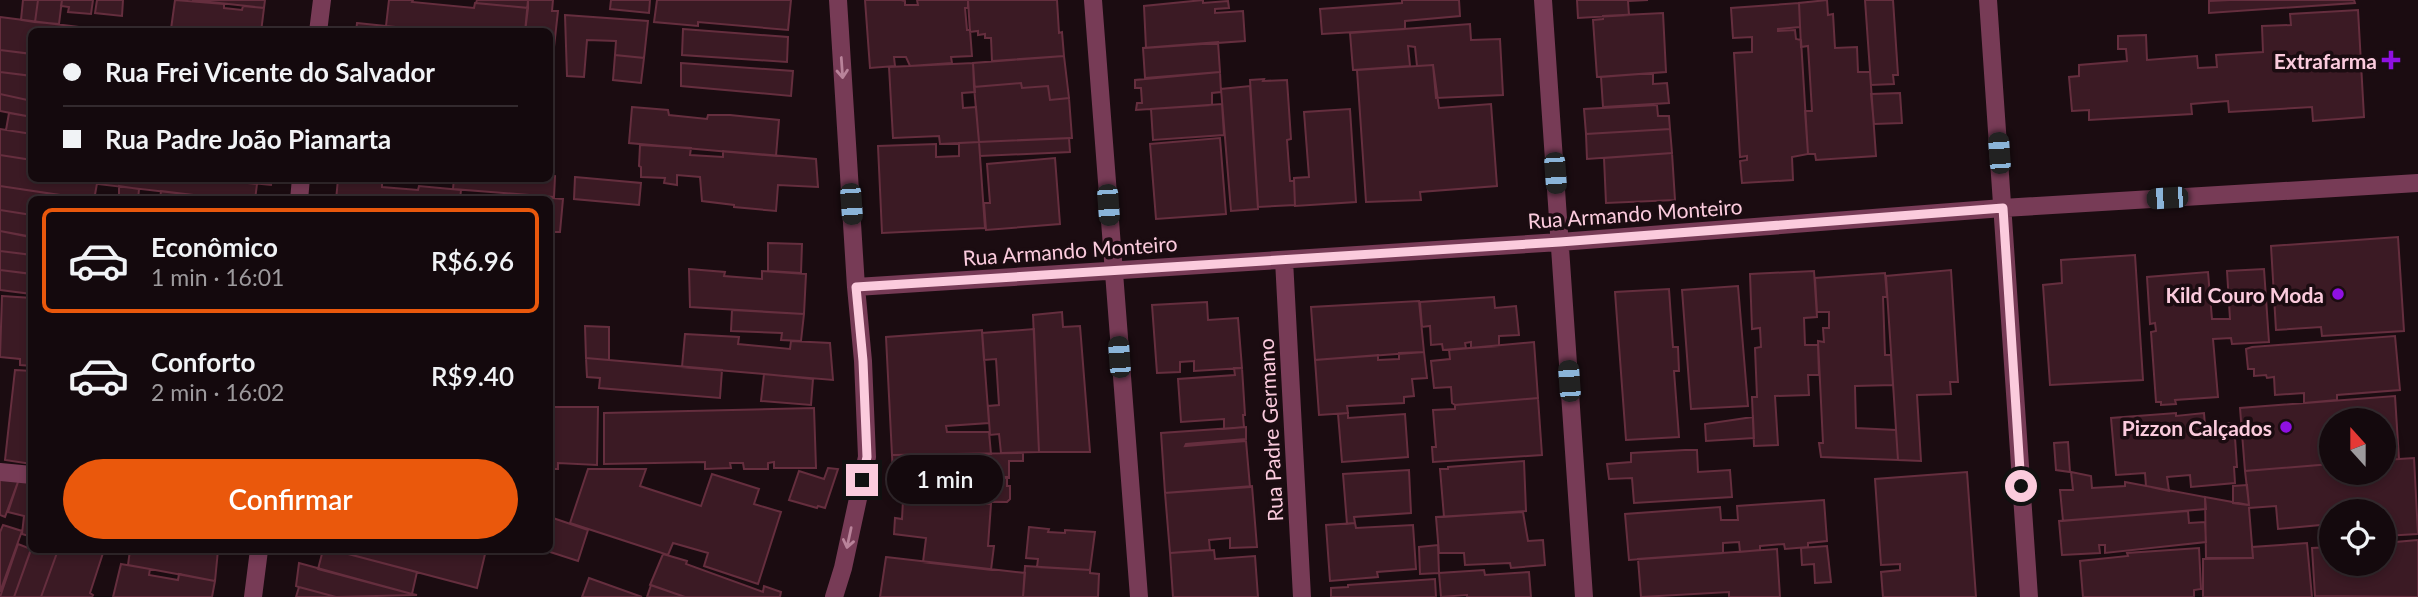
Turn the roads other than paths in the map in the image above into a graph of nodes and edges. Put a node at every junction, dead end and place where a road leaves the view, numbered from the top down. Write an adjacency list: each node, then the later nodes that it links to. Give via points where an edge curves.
1 (322, 0): 6 (street)
2 (838, 0): 12 (street, one-way to 12)
3 (1093, 0): 11 (street)
4 (1543, 0): 9 (street)
5 (1988, 0): 8 (street)
6 (318, 28)
7 (2418, 183): 8 (street, Rua Armando Monteiro)
8 (2003, 208): 9 (street, Rua Armando Monteiro); 21 (street)
9 (1560, 242): 10 (street, Rua Armando Monteiro); 20 (street)
10 (1284, 260): 11 (street, Rua Armando Monteiro); 19 (street, Rua Padre Germano)
11 (1112, 270): 12 (street, Rua Armando Monteiro); 18 (street)
12 (856, 287): 17 (street, one-way to 17, via 867,457)
13 (0, 472): 14 (street)
14 (28, 475)
15 (259, 553): 16 (street)
16 (253, 597)
17 (834, 597)
18 (1139, 597)
19 (1302, 597)
20 (1584, 597)
21 (2029, 597)

